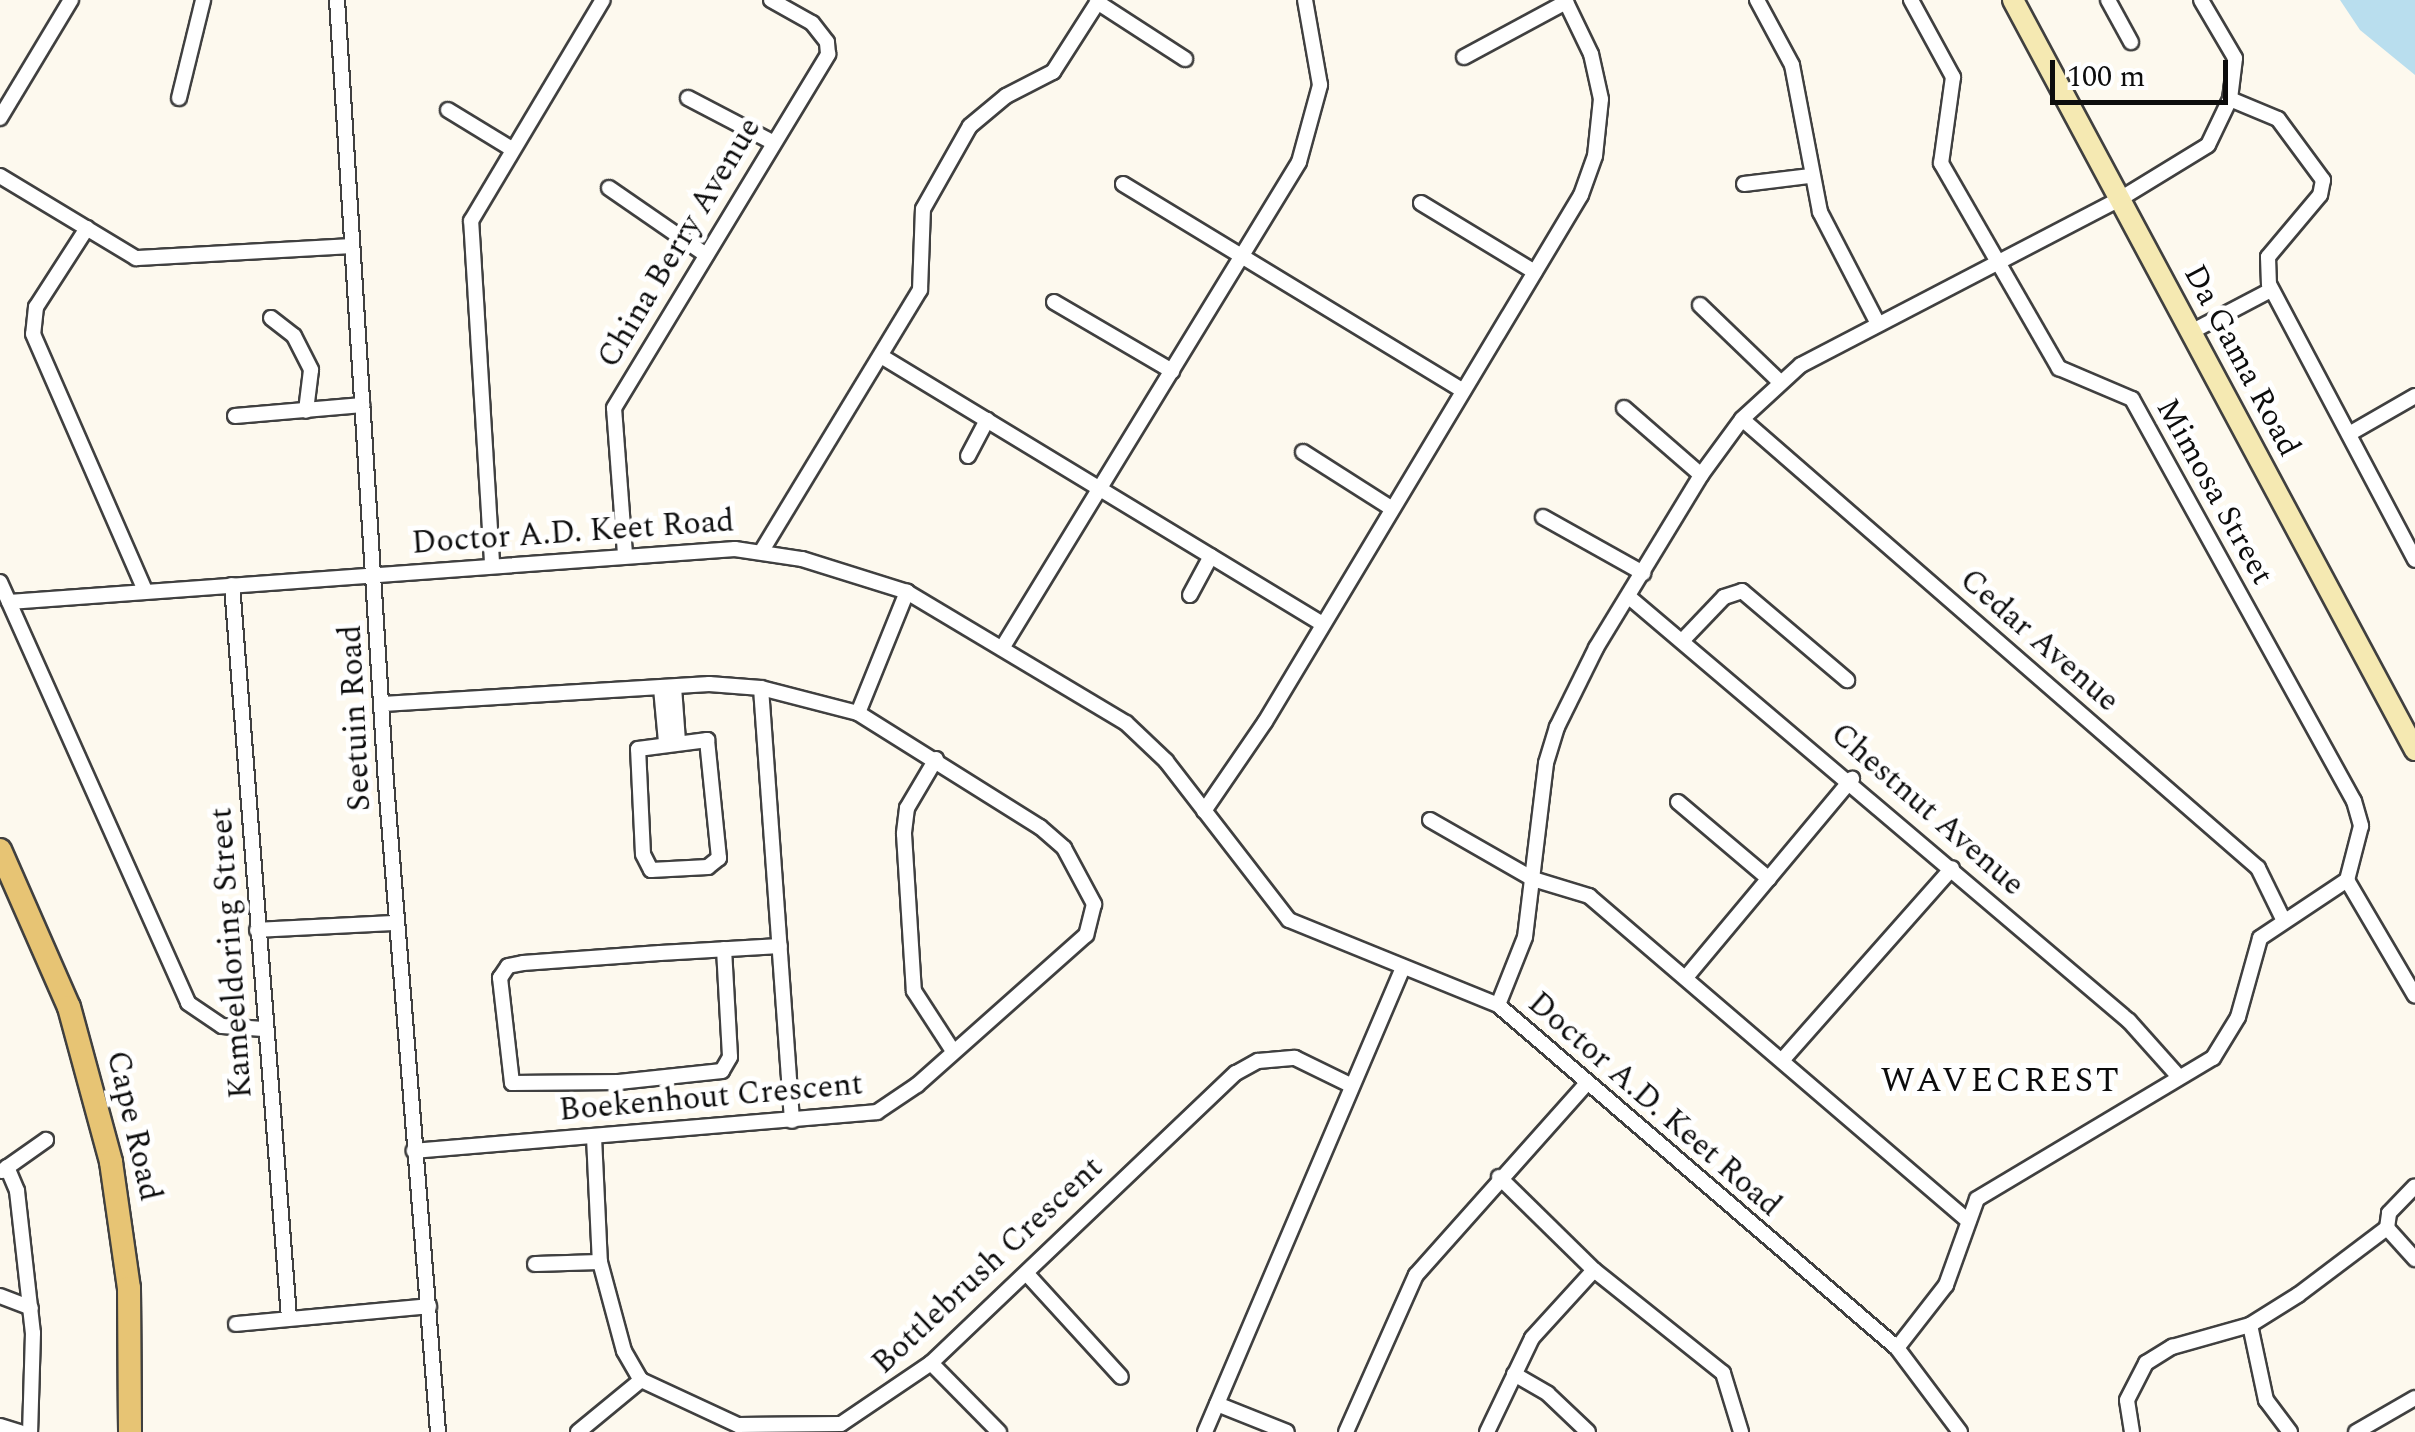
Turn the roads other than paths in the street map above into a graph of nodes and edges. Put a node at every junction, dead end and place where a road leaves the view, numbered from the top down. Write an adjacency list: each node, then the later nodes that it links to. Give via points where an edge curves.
1 (71, 0): 21 (street)
2 (204, 0): 17 (street)
3 (338, 0): 32 (street, Seetuin Road)
4 (603, 0): 23 (street)
5 (771, 0): 22 (street, China Berry Avenue, via 812,23 828,47)
6 (1305, 0): 33 (street, via 1321,73 1314,126)
7 (1757, 0): 25 (street, via 1792,65)
8 (1911, 0): 35 (street, Mimosa Street, via 1952,78 1941,163)
9 (2014, 0): 29 (street, Da Gama Road)
10 (2108, 0): 14 (street)
11 (2201, 0): 19 (street, via 2235,58)
12 (1098, 1): 16 (street); 43 (street, via 1053,72 994,103 970,126 923,209 920,290)
13 (1566, 1): 15 (street); 36 (street, via 1591,54 1601,125 1581,195)
14 (2131, 42)
15 (1464, 57)
16 (1185, 60)
17 (179, 98)
18 (688, 98): 22 (street)
19 (2230, 99): 29 (street, via 2208,145); 37 (street, via 2278,119 2323,180 2320,195 2268,256)
20 (448, 110): 23 (street)
21 (0, 118)
22 (772, 142): 34 (street, China Berry Avenue)
23 (512, 149): 66 (street, via 477,205 468,238)
24 (0, 176): 31 (street)
25 (1809, 176): 27 (street); 41 (street, via 1820,212)
26 (1123, 184): 33 (street)
27 (1744, 184)
28 (609, 188): 34 (street)
29 (2120, 198): 35 (street); 42 (street, Da Gama Road)
30 (1421, 203): 36 (street)
31 (87, 228): 32 (street, via 145,259); 71 (street, via 36,307 33,334)
32 (350, 246): 48 (street, Seetuin Road)
33 (1243, 255): 44 (street); 46 (street)
34 (706, 256): 63 (street, China Berry Avenue, via 614,408)
35 (1998, 260): 41 (street); 95 (street, Mimosa Street, via 2059,368 2132,399 2354,801 2361,826)
36 (1534, 272): 46 (street)
37 (2271, 290): 42 (street); 54 (street)
38 (1054, 302): 44 (street)
39 (1700, 305): 45 (street)
40 (282, 320): 50 (street, via 311,370)
41 (1878, 324): 45 (street)
42 (2191, 332): 85 (street, Da Gama Road)
43 (881, 356): 53 (street); 62 (street)
44 (1172, 370): 58 (street)
45 (1778, 381): 52 (street)
46 (1463, 390): 59 (street)
47 (2415, 396): 54 (street)
48 (362, 404): 50 (street); 68 (street, Seetuin Road)
49 (1624, 408): 57 (street)
50 (306, 411): 51 (street)
51 (236, 416)
52 (1742, 419): 57 (street); 96 (street, Cedar Avenue, via 2258,868)
53 (987, 420): 56 (street); 58 (street)
54 (2349, 434): 61 (street)
55 (1303, 452): 59 (street)
56 (968, 456)
57 (1701, 475): 67 (street)
58 (1101, 488): 64 (street); 78 (street)
59 (1392, 508): 76 (street)
60 (1543, 517): 67 (street)
61 (2410, 537): 65 (street)
62 (762, 550): 63 (street, Doctor A.D. Keet Road); 72 (street, Doctor A.D. Keet Road)
63 (625, 554): 66 (street, Doctor A.D. Keet Road)
64 (1211, 556): 73 (street); 76 (street)
65 (2415, 560)
66 (492, 562): 68 (street, Doctor A.D. Keet Road)
67 (1643, 573): 74 (street)
68 (376, 575): 70 (street, Doctor A.D. Keet Road); 82 (street, Seetuin Road)
69 (0, 582): 75 (street)
70 (232, 584): 71 (street, Doctor A.D. Keet Road); 98 (street, Kameeldoring Street)
71 (144, 588): 75 (street, Doctor A.D. Keet Road)
72 (907, 592): 78 (street, Doctor A.D. Keet Road); 83 (street)
73 (1190, 595)
74 (1629, 597): 77 (street, Chestnut Avenue); 93 (street, via 1556,727)
75 (9, 602): 105 (street, via 188,1003 222,1026)
76 (1321, 623): 89 (street)
77 (1682, 641): 79 (street, via 1724,597 1742,591); 87 (street, Chestnut Avenue)
78 (1004, 644): 89 (street, Doctor A.D. Keet Road, via 1126,723)
79 (1847, 680)
80 (667, 688): 81 (street, Boekenhout Crescent); 82 (street, Boekenhout Crescent); 84 (street)
81 (761, 688): 83 (street, Boekenhout Crescent); 99 (street)
82 (383, 704): 97 (street, Seetuin Road)
83 (858, 713): 86 (street, Boekenhout Crescent)
84 (672, 742): 84 (street, via 642,745 636,756 644,863 657,871 708,867 720,851 711,747 703,739)
85 (2415, 750)
86 (936, 759): 106 (street, via 905,815 913,985); 106 (street, Boekenhout Crescent, via 1064,848 1094,904 1086,934)
87 (1852, 779): 92 (street, Chestnut Avenue); 94 (street)
88 (1678, 802): 94 (street)
89 (1204, 811): 101 (street, Doctor A.D. Keet Road, via 1289,920)
90 (1430, 820): 93 (street)
91 (0, 850): 143 (main road, Cape Road, via 57,973 107,1144 128,1288)
92 (1952, 868): 107 (street); 108 (street, Chestnut Avenue, via 2129,1020)
93 (1534, 878): 102 (street, via 1589,896); 104 (street, via 1516,972)
94 (1769, 879): 102 (street)
95 (2347, 880): 96 (street); 103 (street)
96 (2282, 918): 108 (street, via 2250,958 2227,1041 2199,1069)
97 (396, 924): 98 (street); 114 (street, Seetuin Road)
98 (258, 930): 105 (street, Kameeldoring Street)
99 (780, 946): 100 (street); 111 (street)
100 (724, 949): 100 (street, via 508,966 500,978 512,1083 717,1074 730,1057)
101 (1402, 970): 104 (street, Doctor A.D. Keet Road); 109 (street)
102 (1688, 976): 107 (street)
103 (2415, 996)
104 (1498, 1006): 110 (street, Doctor A.D. Keet Road)
105 (263, 1029): 128 (street, Kameeldoring Street)
106 (953, 1051): 111 (street, Boekenhout Crescent, via 877,1112)
107 (1785, 1058): 118 (street)
108 (2179, 1077): 118 (street, via 1998,1183)
109 (1350, 1085): 124 (street, Bottlebrush Crescent, via 1295,1058 1258,1060); 137 (street)
110 (1585, 1085): 116 (street); 131 (street, Doctor A.D. Keet Road)
111 (792, 1122): 112 (street, Boekenhout Crescent)
112 (594, 1137): 114 (street, Boekenhout Crescent); 121 (street)
113 (46, 1140): 115 (street)
114 (414, 1151): 126 (street, Seetuin Road)
115 (4, 1170): 127 (street, via 17,1190)
116 (1499, 1177): 123 (street); 149 (street, via 1416,1275)
117 (2415, 1186): 119 (street, via 2389,1213)
118 (1966, 1219): 131 (street, via 1946,1285)
119 (2387, 1228): 120 (street); 130 (street)
120 (2415, 1259)
121 (600, 1262): 122 (street); 135 (street, via 618,1333)
122 (535, 1264)
123 (1594, 1270): 133 (street, via 1532,1338); 152 (street, via 1723,1373)
124 (1027, 1274): 132 (street, Bottlebrush Crescent); 134 (street)
125 (0, 1296): 127 (street)
126 (428, 1306): 128 (street); 144 (street, Seetuin Road)
127 (31, 1308): 142 (street)
128 (289, 1316): 129 (street)
129 (236, 1324)
130 (2250, 1325): 154 (street, via 2187,1341 2146,1364 2127,1400); 155 (street, via 2266,1400)
131 (1897, 1348): 153 (street, Doctor A.D. Keet Road)
132 (930, 1363): 139 (street, Bottlebrush Crescent); 146 (street)
133 (1514, 1374): 150 (street); 151 (street, via 1548,1394)
134 (1122, 1377)
135 (641, 1380): 140 (street, Bottlebrush Crescent); 145 (street)
136 (2415, 1398): 156 (street)
137 (1217, 1404): 147 (street); 148 (street)
138 (0, 1426): 141 (street)
139 (843, 1428): 140 (street, Bottlebrush Crescent)
140 (738, 1429)
141 (20, 1432)
142 (30, 1432)
143 (130, 1432)
144 (438, 1432)
145 (578, 1432)
146 (998, 1432)
147 (1205, 1432)
148 (1288, 1432)
149 (1346, 1432)
150 (1488, 1432)
151 (1588, 1432)
152 (1741, 1432)
153 (1960, 1432)
154 (2132, 1432)
155 (2290, 1432)
156 (2356, 1432)

